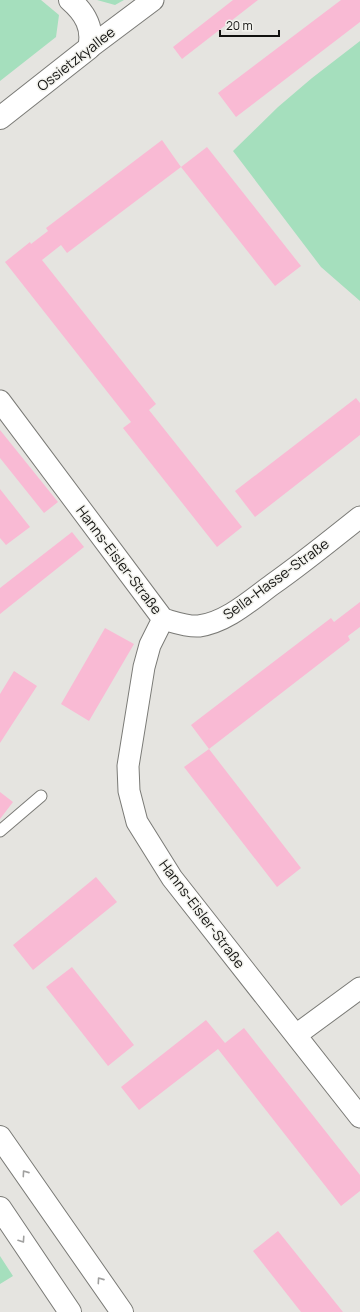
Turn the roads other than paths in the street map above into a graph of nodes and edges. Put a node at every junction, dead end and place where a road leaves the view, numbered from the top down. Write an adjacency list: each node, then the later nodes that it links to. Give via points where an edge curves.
1 (70, 0): 3 (street, via 90,26)
2 (153, 0): 3 (street, Ossietzkyallee)
3 (89, 48): 4 (street, Ossietzkyallee)
4 (0, 118)
5 (0, 402): 7 (street, Hanns-Eisler-Straße)
6 (360, 517): 7 (street, Sella-Hasse-Straße, via 243,607 221,620 198,626)
7 (163, 619): 11 (street, Hanns-Eisler-Straße, via 150,645 144,667 128,766 129,791 137,822 172,878)
8 (42, 796): 9 (lane)
9 (0, 831)
10 (360, 988): 11 (street)
11 (296, 1035): 12 (street, Hanns-Eisler-Straße)
12 (360, 1117)
13 (0, 1137): 16 (street, one-way to 13)
14 (0, 1208): 15 (street, one-way to 15)
15 (70, 1312)
16 (122, 1312)

